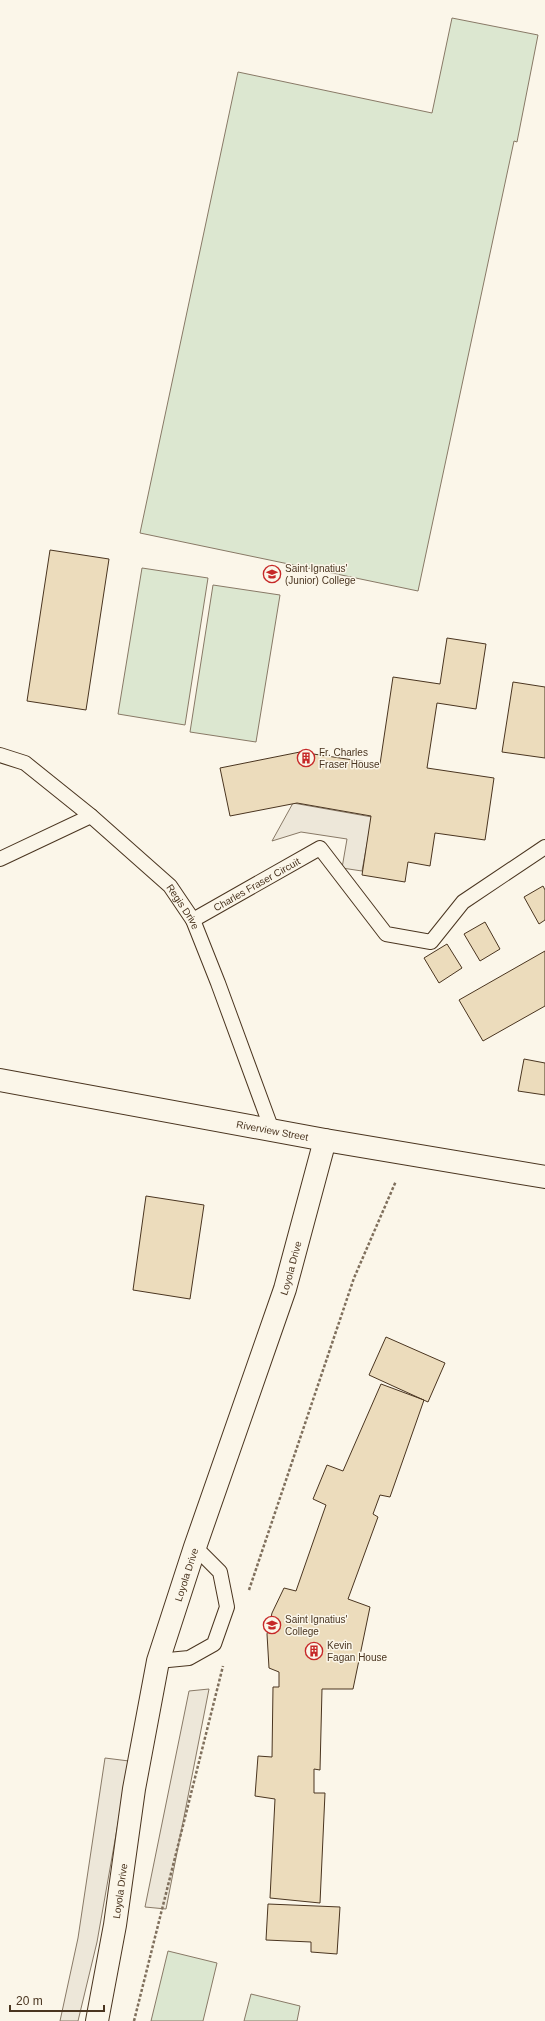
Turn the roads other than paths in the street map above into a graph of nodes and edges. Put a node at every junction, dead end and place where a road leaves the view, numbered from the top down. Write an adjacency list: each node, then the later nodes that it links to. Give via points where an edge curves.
1 (0, 755): 2 (lane, Regis Drive, via 25,763)
2 (91, 816): 4 (lane); 5 (lane, Regis Drive, via 170,886)
3 (545, 847): 5 (lane, Charles Fraser Circuit, via 463,902 431,942 386,934 320,848)
4 (0, 859)
5 (193, 920): 7 (lane, Regis Drive)
6 (0, 1080): 7 (street, Riverview Street)
7 (272, 1130): 8 (street, Riverview Street)
8 (325, 1140): 9 (street, Riverview Street); 10 (street, Loyola Drive, via 285,1289)
9 (545, 1177)
10 (195, 1547): 11 (street, Loyola Drive); 11 (lane, via 220,1572 227,1607 214,1644 189,1658)
11 (158, 1661): 12 (street, Loyola Drive, via 134,1789 115,1926)
12 (97, 2021)

